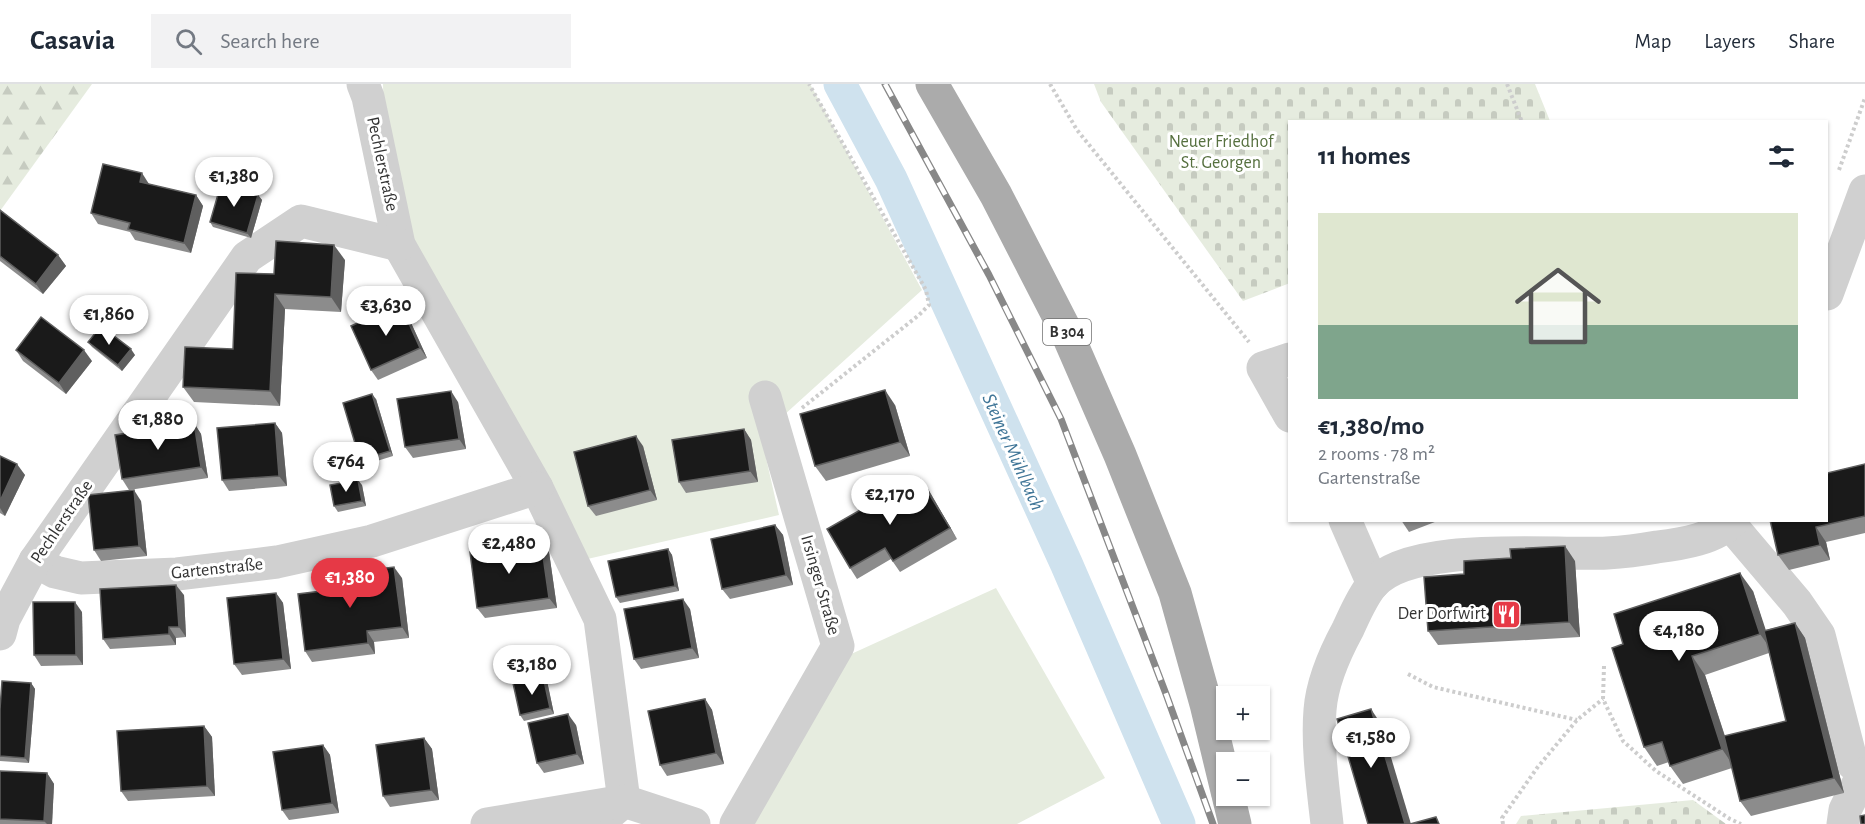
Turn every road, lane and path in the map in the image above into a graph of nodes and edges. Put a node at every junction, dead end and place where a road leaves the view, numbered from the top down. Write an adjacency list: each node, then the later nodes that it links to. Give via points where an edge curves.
1 (363, 84): 9 (street, Pechlerstraße)
2 (808, 84): 14 (path, via 926,290 929,305)
3 (932, 84): 26 (main road, B 304, via 996,195 1066,331 1120,455 1175,593)
4 (1050, 84): 11 (path, via 1077,130 1258,353)
5 (1507, 84): 7 (path)
6 (1865, 98): 8 (path)
7 (1521, 120)
8 (1850, 186): 10 (street)
9 (399, 245): 15 (street, Pechlerstraße); 19 (street, Pechlerstraße, via 301,221 247,257)
10 (1828, 289)
11 (1277, 363): 13 (street)
12 (765, 397): 14 (street, Irsinger Straße)
13 (1288, 408)
14 (774, 430): 33 (street, Irsinger Straße, via 838,646)
15 (537, 488): 19 (street, Gartenstraße, via 372,541 277,562 177,574 81,578 55,572); 28 (street, Pechlerstraße, via 600,619)
16 (1346, 522): 20 (street)
17 (1731, 522): 18 (street, via 1718,532); 27 (street, via 1819,635 1852,763)
18 (1683, 531): 20 (street, via 1639,550 1469,553 1428,559 1404,566)
19 (34, 561): 21 (street, Pechlerstraße)
20 (1373, 584): 35 (street, via 1340,644 1326,679 1320,710)
21 (0, 634)
22 (1604, 666): 24 (path)
23 (1408, 674): 25 (path, via 1433,687)
24 (1603, 699): 25 (path); 37 (path, via 1623,741 1656,771)
25 (1577, 720): 36 (path, via 1537,768 1502,818)
26 (1217, 752)
27 (1864, 775): 38 (street, via 1845,810)
28 (624, 801): 30 (street); 31 (street); 32 (street)
29 (1230, 806): 34 (main road, B 304)
30 (487, 824)
31 (597, 824)
32 (694, 824)
33 (736, 824)
34 (1235, 824)
35 (1327, 824)
36 (1503, 824)
37 (1741, 824)
38 (1843, 824)

